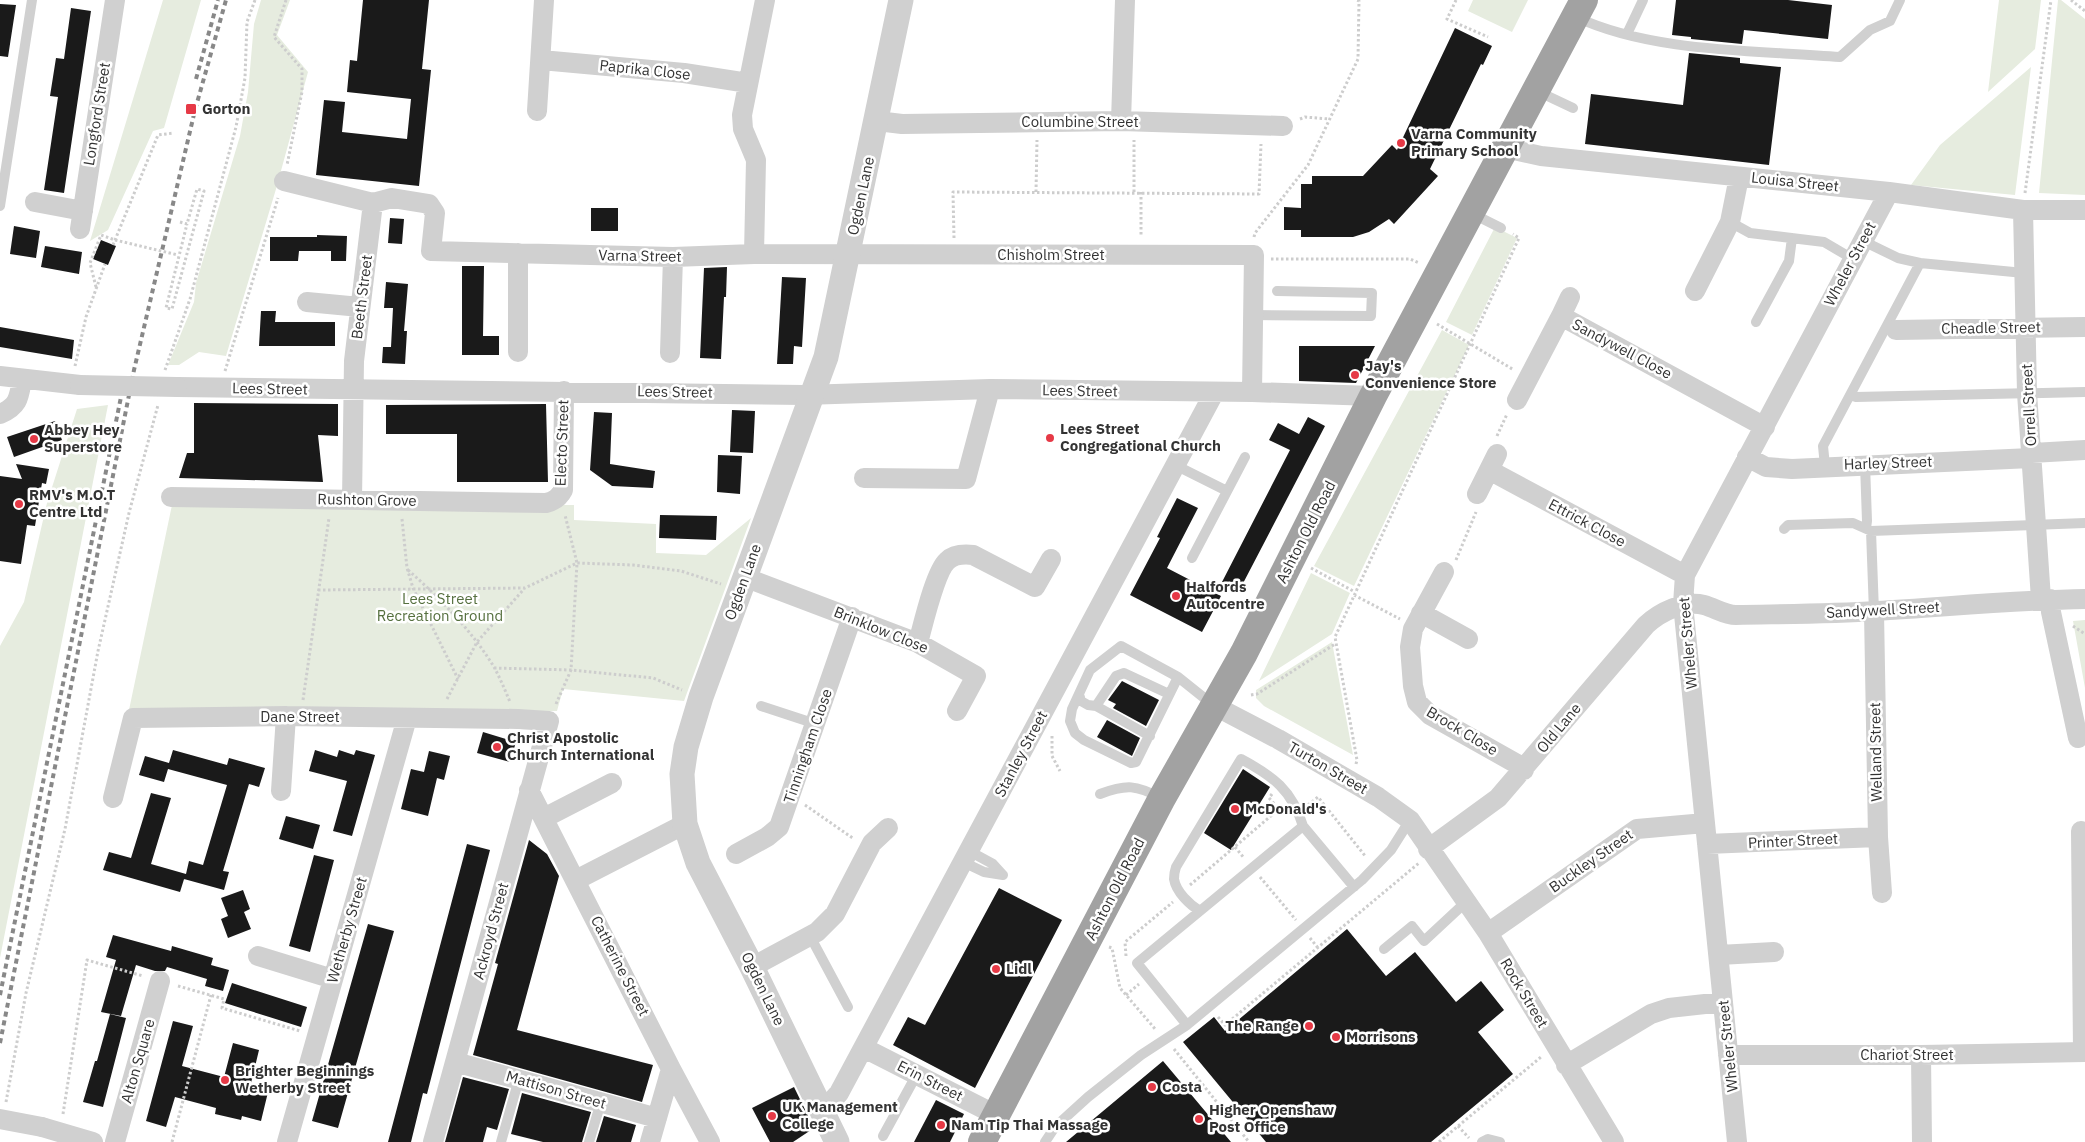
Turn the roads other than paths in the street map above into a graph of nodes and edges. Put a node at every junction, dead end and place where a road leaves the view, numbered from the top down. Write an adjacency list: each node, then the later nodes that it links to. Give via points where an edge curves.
1 (32, 0): 22 (lane)
2 (114, 0): 24 (street, Longford Street, via 82,220)
3 (544, 0): 11 (street)
4 (765, 0): 12 (street)
5 (901, 0): 16 (street, Ogden Lane)
6 (1125, 0): 17 (street)
7 (1643, 0): 10 (lane)
8 (1900, 0): 10 (lane, via 1890,21 1870,30 1840,57 1668,43)
9 (1580, 8): 10 (lane, via 1595,26); 13 (highway, Ashton Old Road)
10 (1627, 34)
11 (541, 60): 12 (street, Paprika Close, via 684,73); 15 (street)
12 (748, 83): 35 (street, via 742,115 756,160)
13 (1536, 90): 14 (lane); 19 (highway, Ashton Old Road)
14 (1573, 108)
15 (537, 111)
16 (877, 121): 17 (street, Columbine Street, via 902,124); 36 (street, Ogden Lane)
17 (1128, 121): 18 (street, Columbine Street)
18 (1283, 126)
19 (1505, 148): 20 (street, Louisa Street, via 1542,156); 29 (highway, Ashton Old Road)
20 (1739, 177): 23 (street, Louisa Street); 30 (street)
21 (284, 181): 25 (street)
22 (2, 182): 26 (lane)
23 (1889, 192): 27 (street, Louisa Street); 33 (street, Wheler Street)
24 (35, 202)
25 (373, 203): 34 (street, Varna Street, via 392,198 429,204 435,213 432,251); 44 (street, Beeth Street)
26 (0, 206)
27 (2023, 210): 28 (street, Louisa Street); 39 (street, Orrell Street)
28 (2085, 210)
29 (1471, 213): 31 (lane); 64 (highway, Ashton Old Road)
30 (1730, 222): 32 (lane, via 1750,233); 41 (street)
31 (1501, 228)
32 (1792, 238): 33 (lane); 47 (lane, via 1789,260)
33 (1858, 250): 38 (lane); 67 (street, Wheler Street)
34 (518, 253): 37 (street, Varna Street); 51 (street)
35 (754, 254): 36 (street, Varna Street); 37 (street, Varna Street)
36 (848, 254): 45 (street, Chisholm Street, via 1254,255); 61 (street, Ogden Lane, via 826,357)
37 (673, 257): 52 (street)
38 (1920, 263): 39 (lane); 48 (lane)
39 (2024, 274): 50 (street, Orrell Street)
40 (1278, 290): 45 (lane, via 1372,293 1371,316)
41 (1695, 291)
42 (1570, 297): 46 (street)
43 (307, 302): 44 (street)
44 (360, 307): 56 (street, Beeth Street)
45 (1252, 315): 58 (street)
46 (1561, 316): 65 (street, Sandywell Close); 67 (street, Sandywell Close)
47 (1756, 322)
48 (1892, 327): 50 (street, Cheadle Street); 63 (lane)
49 (2085, 327): 50 (street, Cheadle Street)
50 (2026, 328): 62 (street, Orrell Street)
51 (518, 352)
52 (670, 353)
53 (0, 376): 54 (street, Lees Street)
54 (22, 379): 56 (street, Lees Street, bridge, via 170,380 219,388); 66 (street, via 15,405)
55 (990, 389): 60 (street, Lees Street); 61 (street, Lees Street); 75 (street, via 966,479)
56 (353, 390): 57 (street, Lees Street); 80 (street, Beeth Street)
57 (564, 391): 61 (street, Lees Street); 79 (street, Electo Street, via 563,484)
58 (1252, 392): 60 (street, Lees Street); 64 (street, Lees Street)
59 (2085, 392): 62 (lane)
60 (1214, 393): 73 (street, Stanley Street)
61 (812, 394): 89 (street, Ogden Lane)
62 (2027, 394): 63 (lane); 69 (street, Orrell Street)
63 (1850, 395): 74 (lane, via 1822,446)
64 (1373, 396): 101 (highway, Ashton Old Road, via 1287,570)
65 (1517, 400)
66 (0, 414)
67 (1765, 427): 71 (street, Wheler Street)
68 (2085, 450): 69 (street, Harley Street)
69 (2031, 456): 72 (street, Harley Street); 82 (street, Orrell Street)
70 (1245, 457): 76 (lane)
71 (1747, 457): 74 (street, Harley Street, via 1766,467); 88 (street, Wheler Street)
72 (1865, 464): 74 (street, Harley Street); 84 (lane)
73 (1175, 465): 76 (lane); 146 (street, Stanley Street)
74 (1825, 466)
75 (864, 478)
76 (1227, 491): 85 (lane)
77 (1477, 494): 88 (street, Ettrick Close, via 1493,462)
78 (171, 496): 80 (street, Rushton Grove)
79 (560, 496): 80 (street, Rushton Grove, via 546,503)
80 (352, 500)
81 (2085, 523): 82 (lane)
82 (2036, 525): 84 (lane); 90 (street, Orrell Street)
83 (1784, 529): 84 (lane, via 1788,525 1853,523)
84 (1868, 529): 93 (lane)
85 (1192, 558)
86 (1051, 559): 97 (street, via 1035,587 973,555 951,558 937,580)
87 (1444, 572): 95 (street, Brock Close)
88 (1685, 575): 92 (street, Wheler Street)
89 (742, 584): 94 (street, Brinklow Close); 121 (street, Ogden Lane, via 686,747 682,774)
90 (2046, 599): 91 (street, Sandywell Street); 93 (street, Sandywell Street); 110 (street, Orrell Street)
91 (2085, 599)
92 (1683, 604): 93 (street, Sandywell Street, via 1703,604 1730,615); 111 (street, Old Lane, via 1659,614 1646,625); 120 (street, Wheler Street)
93 (1874, 612): 125 (street, Welland Street)
94 (852, 617): 97 (street, Brinklow Close); 108 (street, Tinningham Close)
95 (1418, 620): 96 (street); 111 (street, Brock Close, via 1410,647 1417,702 1430,715)
96 (1468, 639)
97 (918, 643): 104 (street, Brinklow Close, via 976,676)
98 (1178, 677): 99 (lane, via 1121,646 1090,670); 100 (lane); 101 (lane)
99 (1079, 694): 103 (lane, via 1081,701); 109 (lane, via 1070,721 1075,733 1084,740 1131,763 1136,762)
100 (1168, 694): 103 (lane, via 1124,673 1116,676); 109 (lane)
101 (1214, 705): 117 (highway, Ashton Old Road); 119 (street, Turton Street, via 1278,738 1378,797)
102 (761, 706): 108 (lane)
103 (1096, 706): 109 (lane)
104 (957, 711)
105 (293, 716): 106 (street, Dane Street); 114 (street); 116 (street, Dane Street, via 133,718)
106 (407, 718): 107 (street, Dane Street); 141 (street, Wetherby Street)
107 (549, 721): 113 (street, Ackroyd Street)
108 (816, 724): 128 (street, Tinningham Close, via 779,827)
109 (1150, 736)
110 (2078, 738)
111 (1524, 770): 127 (street, Old Lane, via 1498,798)
112 (612, 784): 118 (street)
113 (529, 790): 118 (street, Catherine Street); 150 (street, Ackroyd Street)
114 (281, 791)
115 (1100, 794): 117 (lane, via 1127,786 1142,788)
116 (113, 798)
117 (1162, 798): 158 (highway, Ashton Old Road)
118 (544, 818): 129 (street, Catherine Street)
119 (1410, 820): 127 (street, Turton Street); 130 (lane, via 1391,850)
120 (1705, 823): 126 (street, Wheler Street); 134 (street, Buckley Street, via 1637,828)
121 (685, 824): 129 (street); 140 (street, Ogden Lane, via 698,863)
122 (1303, 826): 130 (lane); 133 (lane); 133 (lane, via 1299,812 1273,777 1241,759 1176,867 1174,879 1179,890)
123 (888, 828): 135 (street, via 869,848 835,914)
124 (2081, 830): 147 (street)
125 (1878, 837): 126 (street, Printer Street); 131 (street, Welland Street)
126 (1707, 844): 138 (street, Wheler Street)
127 (1430, 851): 132 (street, Rock Street)
128 (736, 854)
129 (576, 880): 152 (street, Catherine Street)
130 (1354, 887): 145 (lane)
131 (1882, 893)
132 (1467, 901): 134 (street, Rock Street); 136 (lane, via 1424,941 1412,926)
133 (1200, 911): 145 (lane, via 1137,963)
134 (1488, 932): 151 (street, Rock Street)
135 (810, 936): 140 (street); 144 (lane)
136 (1384, 949)
137 (1774, 952): 138 (street)
138 (1718, 955): 143 (street, Wheler Street)
139 (258, 956): 141 (street)
140 (752, 967): 156 (street, Ogden Lane)
141 (333, 979): 165 (street, Wetherby Street)
142 (160, 981): 164 (street, Alton Square)
143 (1723, 1002): 148 (street, Wheler Street); 151 (street, via 1670,1008 1651,1014)
144 (848, 1006)
145 (1187, 1025): 171 (lane, via 1140,1055 1088,1097 1055,1127)
146 (864, 1048): 153 (street, Erin Street); 156 (street, Stanley Street, via 839,1094 832,1102)
147 (2084, 1052): 149 (street, Chariot Street)
148 (1728, 1055): 149 (street, Chariot Street); 175 (street, Wheler Street)
149 (1920, 1055): 176 (street)
150 (455, 1062): 154 (street, Mattison Street); 166 (street, Ackroyd Street)
151 (1566, 1064): 174 (street, Rock Street)
152 (671, 1069): 159 (street); 162 (street, Catherine Street)
153 (917, 1074): 158 (street, Erin Street); 160 (lane)
154 (519, 1079): 155 (street, Mattison Street); 167 (lane)
155 (601, 1102): 159 (street, Mattison Street); 168 (lane)
156 (820, 1107): 161 (street, Ogden Lane)
157 (3, 1112): 163 (street, bridge)
158 (996, 1115): 170 (highway, Ashton Old Road)
159 (657, 1118): 169 (street)
160 (883, 1136)
161 (830, 1138)
162 (707, 1140)
163 (93, 1142)
164 (115, 1142)
165 (287, 1142)
166 (433, 1142)
167 (502, 1142)
168 (589, 1142)
169 (650, 1142)
170 (982, 1142)
171 (1045, 1142)
172 (1482, 1142): 173 (lane, via 1488,1139)
173 (1500, 1142)
174 (1614, 1142)
175 (1737, 1142)
176 (1922, 1142)

